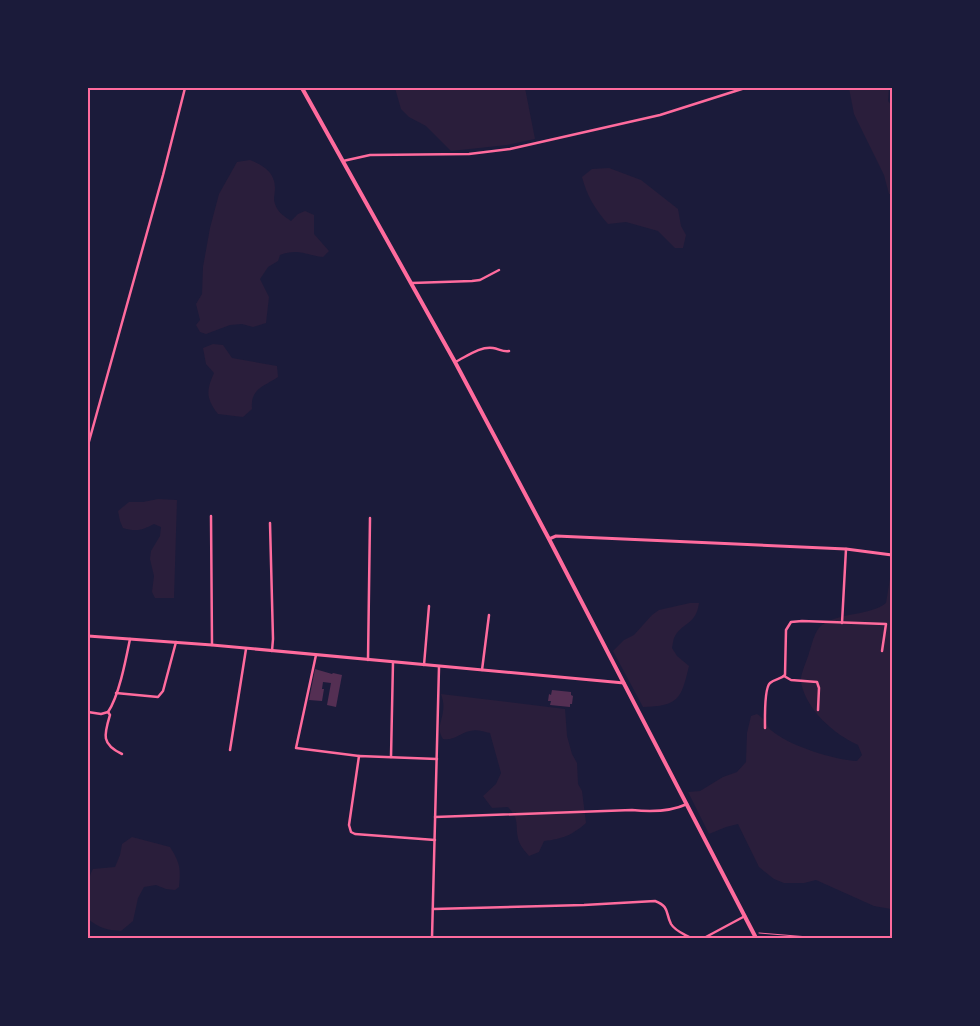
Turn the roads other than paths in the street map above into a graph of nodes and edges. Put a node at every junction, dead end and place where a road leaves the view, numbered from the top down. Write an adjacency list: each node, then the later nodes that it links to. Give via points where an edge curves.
1 (185, 88): 9 (street)
2 (302, 88): 4 (main road)
3 (745, 88): 4 (street, via 660,115 510,149 469,154 370,155)
4 (343, 161): 6 (main road)
5 (499, 270): 6 (street, via 480,280)
6 (412, 283): 8 (main road)
7 (509, 351): 8 (street, via 485,348)
8 (455, 362): 13 (main road)
9 (88, 445)
10 (211, 516): 22 (street)
11 (370, 518): 27 (street)
12 (270, 523): 24 (street)
13 (549, 539): 14 (street, via 556,536); 33 (main road)
14 (846, 549): 15 (street); 18 (street)
15 (892, 555)
16 (429, 606): 29 (street)
17 (489, 615): 31 (street)
18 (842, 623): 25 (street, via 886,624); 32 (street, via 791,622 786,630)
19 (88, 636): 20 (street)
20 (130, 639): 21 (street); 34 (street)
21 (176, 642): 22 (street); 34 (street, via 163,691 158,697)
22 (212, 645): 23 (street)
23 (246, 649): 24 (street); 39 (street)
24 (272, 651): 26 (street)
25 (882, 651)
26 (316, 655): 27 (street); 41 (street, via 296,748)
27 (368, 660): 28 (street)
28 (393, 662): 29 (street); 42 (street)
29 (424, 665): 30 (street)
30 (439, 667): 31 (street); 43 (street)
31 (482, 670): 33 (street)
32 (784, 676): 35 (street, via 791,680 817,682); 38 (street, via 772,681 766,689)
33 (624, 683): 44 (main road)
34 (116, 693): 37 (street)
35 (818, 710)
36 (88, 712): 37 (street)
37 (108, 712): 40 (street, via 110,715 104,733 106,742)
38 (765, 728)
39 (230, 750)
40 (122, 754)
41 (359, 756): 42 (street); 46 (street, via 348,825 351,832)
42 (391, 757): 43 (street)
43 (437, 759): 45 (street)
44 (687, 804): 45 (street, via 677,809 646,811); 48 (main road)
45 (435, 817): 46 (street)
46 (435, 840): 47 (street)
47 (433, 909): 49 (street); 50 (street, via 655,901 663,904 675,930)
48 (745, 916): 51 (street); 52 (main road)
49 (432, 938)
50 (691, 938)
51 (704, 938)
52 (756, 938)

